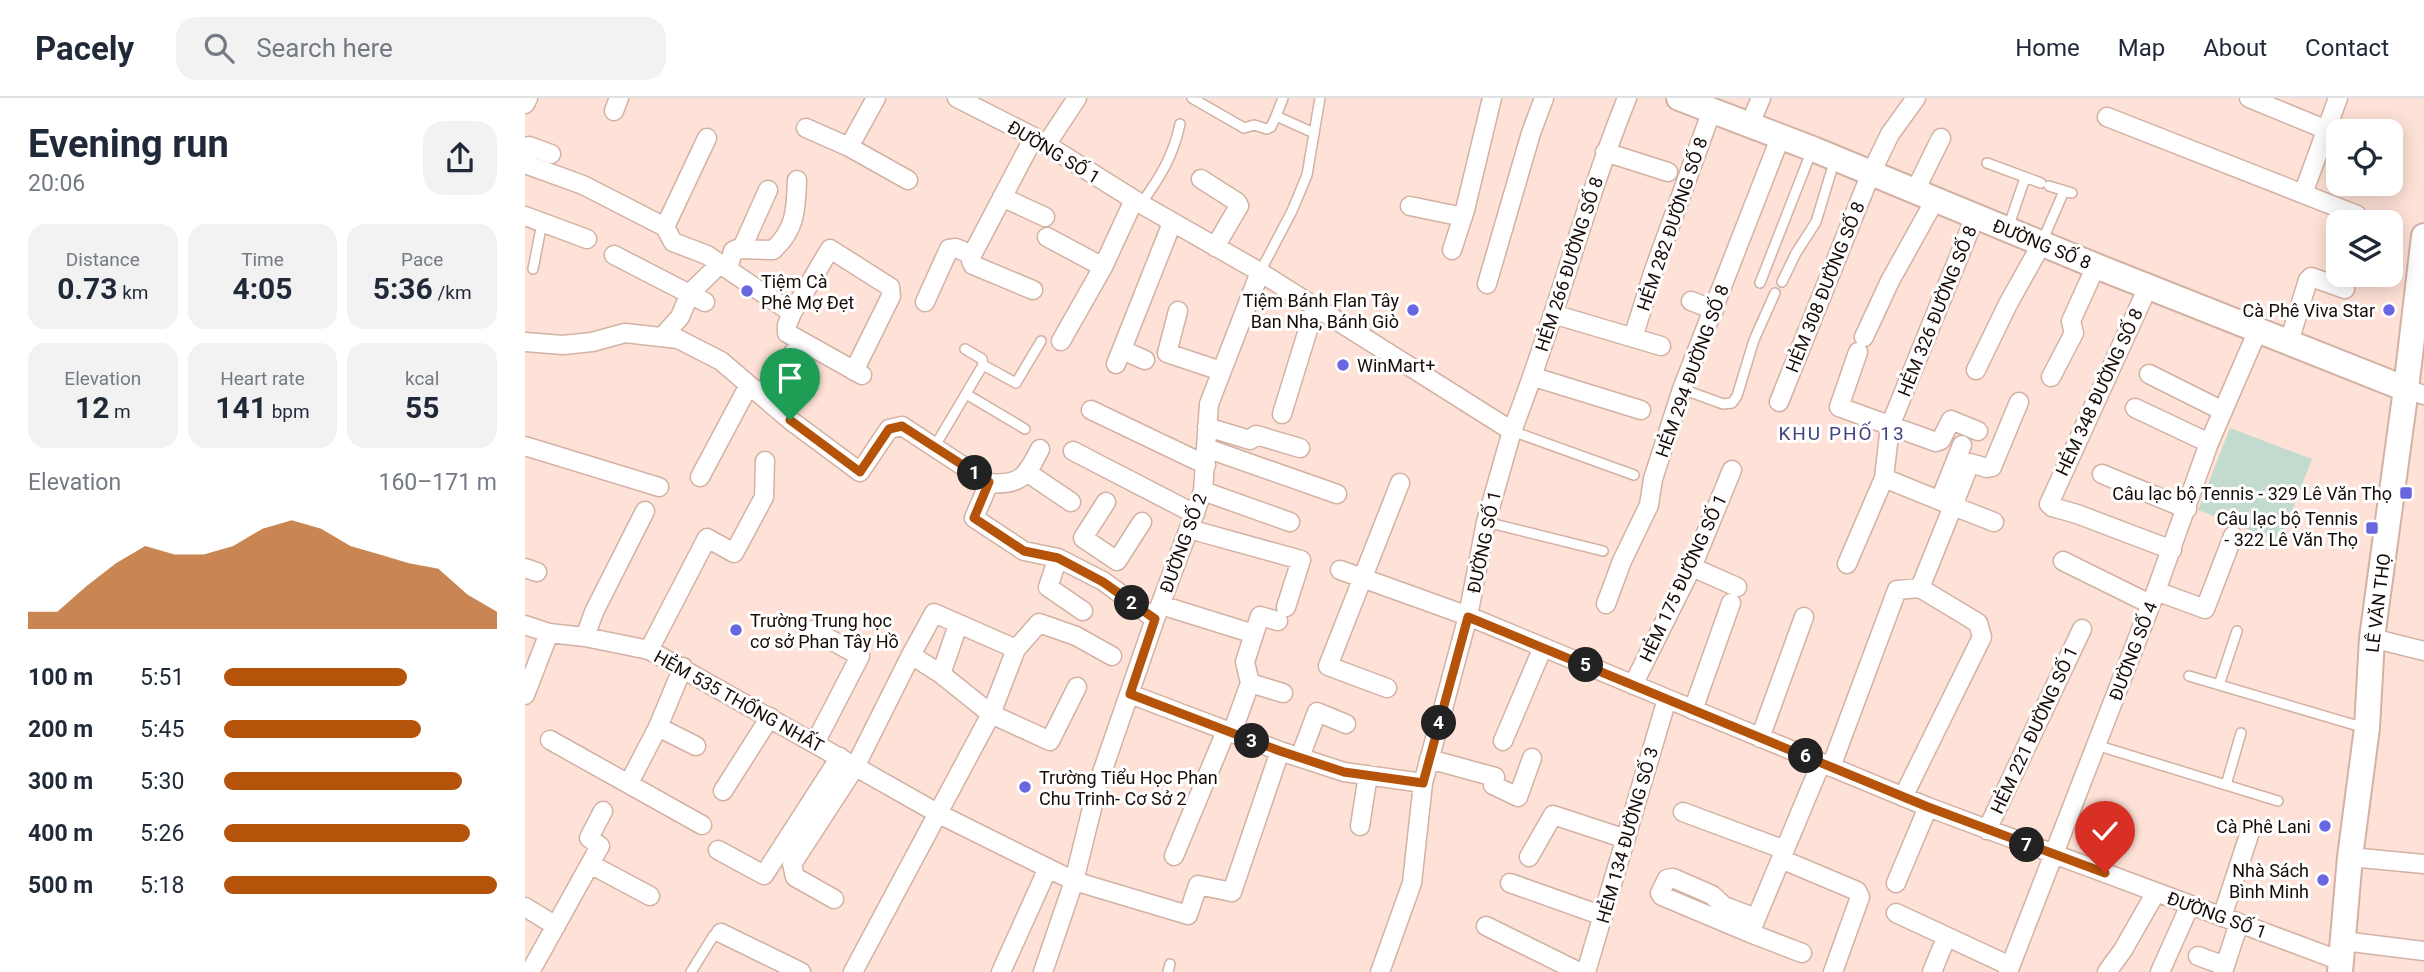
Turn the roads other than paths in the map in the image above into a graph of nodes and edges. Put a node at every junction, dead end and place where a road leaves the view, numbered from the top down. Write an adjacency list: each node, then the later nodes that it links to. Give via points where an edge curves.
1 (528, 98): 17 (street)
2 (876, 98): 32 (street)
3 (957, 98): 31 (street, ĐƯỜNG SỐ 1)
4 (1077, 98): 31 (street)
5 (1192, 98): 16 (lane)
6 (1283, 98): 19 (lane)
7 (1320, 98): 26 (lane)
8 (1492, 98): 53 (street)
9 (1544, 98): 74 (street)
10 (1627, 98): 33 (street, HẺM 266 ĐƯỜNG SỐ 8)
11 (1679, 98): 18 (street, ĐƯỜNG SỐ 8)
12 (1761, 98): 23 (street)
13 (1916, 98): 40 (street, HẺM 308 ĐƯỜNG SỐ 8, via 1890,134)
14 (2249, 98): 25 (street)
15 (2338, 98): 21 (street)
16 (1204, 101): 19 (lane, via 1244,128 1267,129)
17 (525, 104)
18 (1712, 110): 23 (street, ĐƯỜNG SỐ 8); 90 (street, HẺM 282 ĐƯỜNG SỐ 8)
19 (1276, 116): 26 (lane)
20 (2107, 117): 46 (street)
21 (2331, 119)
22 (1180, 124): 49 (lane, via 1166,166)
23 (1749, 126): 29 (street, ĐƯỜNG SỐ 8)
24 (806, 128): 32 (street)
25 (2326, 130)
26 (1314, 133): 72 (lane, via 1307,175)
27 (2326, 133): 46 (street)
28 (707, 138): 57 (street)
29 (1780, 138): 34 (street, ĐƯỜNG SỐ 8); 84 (street, HẺM 294 ĐƯỜNG SỐ 8)
30 (1941, 138): 47 (street)
31 (1040, 141): 48 (street); 49 (street, ĐƯỜNG SỐ 1)
32 (849, 147): 44 (street)
33 (1605, 152): 39 (street); 87 (street, HẺM 266 ĐƯỜNG SỐ 8)
34 (1824, 153): 40 (street, ĐƯỜNG SỐ 8); 73 (lane, via 1816,222); 75 (lane)
35 (551, 154): 36 (street, via 529,146)
36 (525, 158)
37 (1987, 163): 41 (lane)
38 (525, 164): 57 (street, via 583,185)
39 (1668, 172)
40 (1871, 173): 47 (street, ĐƯỜNG SỐ 8); 109 (street, HẺM 308 ĐƯỜNG SỐ 8)
41 (2025, 178): 58 (lane); 62 (lane, via 2068,192)
42 (1201, 179): 63 (street, via 1239,206)
43 (797, 180): 64 (street, via 796,210 781,242 773,250)
44 (908, 180)
45 (768, 190): 64 (street)
46 (2303, 194): 51 (street)
47 (1925, 195): 54 (street, ĐƯỜNG SỐ 8); 116 (street, via 1839,407)
48 (1002, 198): 52 (street); 67 (street)
49 (1137, 202): 56 (street, ĐƯỜNG SỐ 1); 70 (street)
50 (1410, 206): 53 (street)
51 (2344, 210)
52 (1045, 217)
53 (1463, 217): 65 (street)
54 (1975, 217): 58 (street, ĐƯỜNG SỐ 8); 116 (street, HẺM 326 ĐƯỜNG SỐ 8)
55 (533, 219): 61 (street); 71 (lane)
56 (1173, 223): 63 (street, ĐƯỜNG SỐ 1); 98 (street, via 1119,357)
57 (665, 227): 69 (street, via 673,242)
58 (2008, 229): 62 (street, ĐƯỜNG SỐ 8)
59 (2424, 236): 107 (street, LÊ VĂN THỌ)
60 (1047, 237): 70 (street)
61 (587, 239)
62 (2042, 243): 68 (street, ĐƯỜNG SỐ 8); 100 (street)
63 (1215, 247): 72 (street, ĐƯỜNG SỐ 1)
64 (742, 248): 69 (street, via 733,251)
65 (1452, 250)
66 (614, 255): 80 (street)
67 (972, 255): 78 (street, via 973,265); 82 (street, via 949,248)
68 (2096, 266): 76 (street, ĐƯỜNG SỐ 8); 104 (street, via 2071,321 2074,333)
69 (724, 267): 80 (street); 86 (street)
70 (1103, 267): 92 (street)
71 (533, 268)
72 (1260, 272): 83 (street, ĐƯỜNG SỐ 1); 101 (street, ĐƯỜNG SỐ 2)
73 (1783, 282)
74 (1487, 284)
75 (1760, 284)
76 (2148, 287): 88 (street, ĐƯỜNG SỐ 8); 152 (street, HẺM 348 ĐƯỜNG SỐ 8, via 2049,504)
77 (2345, 289): 95 (street, via 2311,277)
78 (1033, 290)
79 (1775, 293): 105 (lane, via 1732,403)
80 (698, 298): 89 (street)
81 (1691, 301): 84 (street)
82 (925, 302)
83 (1315, 307): 115 (street); 119 (street, ĐƯỜNG SỐ 1)
84 (1714, 310): 105 (street, HẺM 294 ĐƯỜNG SỐ 8)
85 (1178, 311): 101 (street, via 1167,353)
86 (792, 313): 94 (street, via 787,333); 94 (street, via 830,249 890,287 891,296 858,373)
87 (1553, 314): 90 (street); 103 (street, HẺM 266 ĐƯỜNG SỐ 8)
88 (2258, 330): 95 (street, ĐƯỜNG SỐ 8); 114 (street, ĐƯỜNG SỐ 4)
89 (662, 337): 93 (street, via 625,333 563,345); 106 (street, via 678,339 721,361)
90 (1633, 338): 96 (street)
91 (1041, 341): 99 (lane, via 1016,383)
92 (1061, 341)
93 (525, 342)
94 (801, 342): 106 (street)
95 (2289, 342): 107 (street, ĐƯỜNG SỐ 8)
96 (1661, 346)
97 (965, 349): 99 (lane, via 982,359)
98 (1145, 360)
99 (983, 365): 108 (lane)
100 (1976, 370)
101 (1221, 372): 117 (street, ĐƯỜNG SỐ 2, via 1209,404)
102 (2149, 374): 114 (street)
103 (1534, 376): 113 (street); 119 (street, HẺM 266 ĐƯỜNG SỐ 8)
104 (2051, 377)
105 (1682, 389): 164 (street, HẺM 294 ĐƯỜNG SỐ 8, via 1649,505)
106 (755, 390): 124 (street, via 860,472 889,429 902,426); 134 (street)
107 (2415, 392): 177 (street, LÊ VĂN THỌ)
108 (966, 394): 118 (lane); 124 (lane)
109 (1779, 402)
110 (2019, 402): 143 (street, via 1992,467 1970,463)
111 (2135, 408): 121 (street)
112 (1091, 410): 128 (street)
113 (1641, 410)
114 (2223, 411): 121 (street, ĐƯỜNG SỐ 4)
115 (1282, 414)
116 (1890, 426): 120 (street, via 1936,442 1951,419); 135 (street, HẺM 326 ĐƯỜNG SỐ 8)
117 (1207, 427): 125 (street); 128 (street, ĐƯỜNG SỐ 2)
118 (1025, 429)
119 (1512, 431): 133 (lane); 149 (street, ĐƯỜNG SỐ 1)
120 (1978, 431)
121 (2209, 443): 144 (street, ĐƯỜNG SỐ 4)
122 (1962, 445): 143 (street)
123 (525, 446): 138 (street)
124 (936, 446): 136 (street)
125 (1300, 448)
126 (1040, 449): 131 (street)
127 (1073, 451): 146 (street)
128 (1206, 456): 139 (street, ĐƯỜNG SỐ 2); 140 (street)
129 (765, 461): 180 (street, via 764,497 734,553 707,538)
130 (1732, 470): 158 (street, HẺM 175 ĐƯỜNG SỐ 1)
131 (1028, 473): 136 (street, via 1007,485); 141 (street)
132 (2102, 474): 144 (street)
133 (1634, 475)
134 (701, 477)
135 (1884, 478): 143 (street); 157 (street, HẺM 326 ĐƯỜNG SỐ 8)
136 (989, 482): 154 (street, via 974,518 1024,551)
137 (1400, 483): 160 (street)
138 (659, 487)
139 (1203, 491): 146 (street, ĐƯỜNG SỐ 2); 148 (street)
140 (1337, 494)
141 (1071, 502)
142 (1106, 502): 155 (street, via 1083,538)
143 (1947, 503): 150 (street); 162 (street)
144 (2187, 509): 152 (street, ĐƯỜNG SỐ 4)
145 (645, 511): 176 (street)
146 (1192, 521): 166 (street, ĐƯỜNG SỐ 2); 175 (street, via 1301,561 1282,614 1260,616)
147 (1142, 522): 155 (street)
148 (1290, 522)
149 (1486, 522): 153 (lane); 167 (street, ĐƯỜNG SỐ 1)
150 (1994, 522)
151 (2233, 536): 163 (street, via 2205,609)
152 (2172, 550): 163 (street, ĐƯỜNG SỐ 4)
153 (1603, 551)
154 (1058, 558): 161 (street); 165 (street, via 1048,587)
155 (1117, 561): 161 (street)
156 (2063, 561): 163 (street)
157 (1847, 564)
158 (1692, 567): 188 (street, HẺM 175 ĐƯỜNG SỐ 1); 196 (street, via 1734,595)
159 (1340, 570): 160 (street)
160 (1362, 578): 167 (street); 191 (street, via 1328,666)
161 (1103, 582): 166 (street)
162 (1920, 588): 215 (street, via 1897,590); 221 (street, via 1977,623 1982,638)
163 (2153, 597): 208 (street, ĐƯỜNG SỐ 4)
164 (1606, 604)
165 (1083, 611)
166 (1158, 612): 175 (street); 193 (street, ĐƯỜNG SỐ 2)
167 (1468, 617): 178 (street, ĐƯỜNG SỐ 1); 213 (street)
168 (1804, 617): 204 (street)
169 (525, 625): 174 (street, HẺM 535 THỐNG NHẤT)
170 (958, 625): 179 (street); 182 (street, via 934,613); 185 (street)
171 (2081, 629): 229 (street, HẺM 221 ĐƯỜNG SỐ 1)
172 (813, 630): 207 (street, via 860,656)
173 (2237, 631): 189 (lane)
174 (549, 633): 176 (street, HẺM 535 THỐNG NHẤT); 194 (street)
175 (1254, 634): 187 (street, via 1245,662)
176 (585, 636): 180 (street, HẺM 535 THỐNG NHẤT)
177 (2372, 638): 181 (street); 201 (street, LÊ VĂN THỌ)
178 (1543, 647): 188 (street, ĐƯỜNG SỐ 1); 206 (street)
179 (1016, 649): 183 (street, via 1039,623); 197 (street)
180 (649, 650): 184 (street, HẺM 535 THỐNG NHẤT)
181 (2424, 651)
182 (911, 655): 185 (street); 214 (street)
183 (1112, 656)
184 (683, 667): 198 (street, HẺM 535 THỐNG NHẤT); 200 (street)
185 (941, 674): 197 (street)
186 (2189, 676): 189 (lane)
187 (1250, 683): 192 (street); 202 (street)
188 (1633, 685): 195 (street, ĐƯỜNG SỐ 1)
189 (2219, 685): 201 (lane)
190 (1077, 687): 197 (street, via 1050,741)
191 (1387, 688)
192 (1283, 693)
193 (1130, 694): 202 (street); 241 (street, ĐƯỜNG SỐ 2, via 1098,784)
194 (525, 695)
195 (1667, 699): 196 (street, ĐƯỜNG SỐ 1); 231 (street, HẺM 134 ĐƯỜNG SỐ 3)
196 (1693, 710): 204 (street, ĐƯỜNG SỐ 1)
197 (991, 714): 226 (street)
198 (770, 717): 207 (street, HẺM 535 THỐNG NHẤT); 220 (street)
199 (1346, 724): 211 (street, via 1317,712)
200 (658, 727): 209 (street); 217 (street)
201 (2367, 728): 237 (street, LÊ VĂN THỌ)
202 (1229, 732): 210 (street); 235 (street)
203 (2241, 733): 219 (lane)
204 (1760, 738): 215 (street, ĐƯỜNG SỐ 1)
205 (550, 740): 217 (street)
206 (1503, 741)
207 (815, 743): 214 (street, HẺM 535 THỐNG NHẤT)
208 (2096, 745): 219 (lane); 234 (street, ĐƯỜNG SỐ 4)
209 (696, 746)
210 (1280, 751): 211 (street); 241 (street, HẺM 535 THỐNG NHẤT, via 1232,892 1198,885 1188,915)
211 (1300, 757): 216 (street)
212 (1532, 758): 213 (street, via 1518,797 1493,785 1495,777)
213 (1429, 759): 218 (street)
214 (847, 762): 226 (street, HẺM 535 THỐNG NHẤT); 232 (street, via 764,875); 246 (street, via 792,864 795,877)
215 (1826, 765): 221 (street, ĐƯỜNG SỐ 1); 233 (street)
216 (1368, 775): 218 (street); 228 (street)
217 (629, 783): 227 (street)
218 (1423, 783): 269 (street, via 1412,883)
219 (2226, 785): 222 (lane)
220 (723, 791)
221 (1903, 797): 223 (street, ĐƯỜNG SỐ 1)
222 (2278, 802)
223 (1928, 807): 229 (street, ĐƯỜNG SỐ 1); 243 (street)
224 (603, 811): 238 (street, via 589,838 600,846)
225 (1683, 812): 233 (street)
226 (939, 814): 240 (street, HẺM 535 THỐNG NHẤT); 267 (street)
227 (702, 825)
228 (1360, 826)
229 (1987, 830): 234 (street, ĐƯỜNG SỐ 1)
230 (2250, 832): 251 (street)
231 (1626, 839): 236 (street, via 1553,815); 250 (street, HẺM 134 ĐƯỜNG SỐ 3)
232 (718, 850)
233 (1783, 855): 258 (street, via 1753,925); 272 (street, via 1852,887 1860,897)
234 (2053, 855): 244 (street, ĐƯỜNG SỐ 1); 261 (street, ĐƯỜNG SỐ 4)
235 (1174, 856)
236 (1529, 857)
237 (2350, 857): 239 (street); 260 (street, LÊ VĂN THỌ)
238 (590, 864): 245 (street); 253 (street)
239 (2424, 864)
240 (1048, 868): 241 (street, HẺM 535 THỐNG NHẤT); 268 (street)
241 (1074, 881): 263 (street, ĐƯỜNG SỐ 2)
242 (1510, 883): 250 (street)
243 (1896, 883)
244 (2156, 892): 247 (street, ĐƯỜNG SỐ 1); 274 (street)
245 (650, 895)
246 (834, 898)
247 (2190, 905): 251 (street, ĐƯỜNG SỐ 1); 275 (street)
248 (525, 907): 253 (street)
249 (1896, 913): 256 (street)
250 (1603, 916): 271 (street, HẺM 134 ĐƯỜNG SỐ 3)
251 (2222, 917): 252 (street, ĐƯỜNG SỐ 1)
252 (2239, 923): 260 (street, ĐƯỜNG SỐ 1); 262 (street)
253 (556, 926): 264 (street)
254 (1486, 926): 270 (street)
255 (721, 933): 265 (lane, via 714,935); 266 (street)
256 (1946, 938): 261 (street); 273 (street)
257 (2424, 951): 260 (street, ĐƯỜNG SỐ 1)
258 (1802, 953)
259 (2198, 957): 262 (street)
260 (2341, 958)
261 (2009, 969)
262 (2224, 969)
263 (1045, 971)
264 (530, 972)
265 (691, 972)
266 (801, 972)
267 (853, 972)
268 (1001, 972)
269 (1380, 972)
270 (1579, 972)
271 (1586, 972)
272 (1833, 972)
273 (1932, 972)
274 (2107, 972)
275 (2160, 972)

